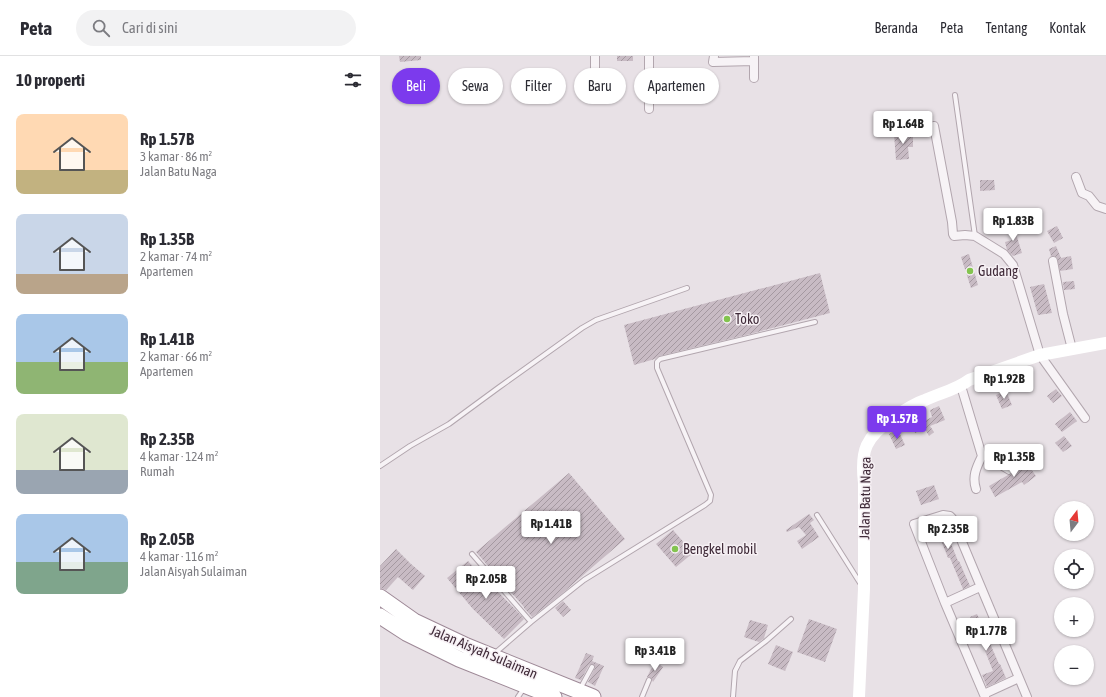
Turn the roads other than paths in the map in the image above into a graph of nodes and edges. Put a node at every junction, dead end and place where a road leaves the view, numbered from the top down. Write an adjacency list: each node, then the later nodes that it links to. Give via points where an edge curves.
1 (595, 56): 5 (street)
2 (649, 56): 8 (street)
3 (714, 56): 4 (street, via 714,62)
4 (754, 59): 6 (street)
5 (595, 68)
6 (754, 78)
7 (955, 95): 12 (lane)
8 (649, 109)
9 (934, 126): 12 (street, via 953,234)
10 (1076, 177): 11 (street, via 1082,193 1089,196 1097,206)
11 (1106, 209)
12 (975, 236): 18 (street, via 1004,254 1013,265)
13 (1053, 261): 17 (street)
14 (687, 288): 22 (lane, via 596,320 582,328 449,424)
15 (815, 322): 33 (lane, via 663,358 657,362 657,368 712,495 710,501 584,580)
16 (1106, 343): 17 (street, Jalan Batu Naga)
17 (1072, 349): 18 (street, Jalan Batu Naga)
18 (1040, 355): 19 (street, Jalan Batu Naga, via 969,380); 20 (street)
19 (961, 386): 21 (street); 28 (street, Jalan Batu Naga, via 923,400 905,410 884,425 869,441 862,468)
20 (1085, 418)
21 (982, 456): 23 (lane); 24 (street, via 973,481)
22 (380, 466)
23 (1009, 472)
24 (976, 489)
25 (817, 515): 28 (lane)
26 (472, 554): 33 (lane)
27 (980, 587): 30 (street); 30 (street, via 950,516 943,515 914,524); 36 (street)
28 (864, 589): 45 (street, Jalan Batu Naga)
29 (380, 597): 34 (highway, Jalan Aisyah Sulaiman, via 414,622)
30 (945, 602): 40 (street)
31 (380, 616): 38 (highway, Jalan Aisyah Sulaiman, via 406,633)
32 (791, 619): 44 (lane, via 736,666)
33 (531, 622): 34 (lane)
34 (492, 656): 39 (highway, Jalan Aisyah Sulaiman)
35 (592, 667): 39 (lane)
36 (1018, 678): 40 (street); 46 (street)
37 (649, 680): 43 (lane)
38 (522, 691): 41 (highway, Jalan Aisyah Sulaiman)
39 (579, 691): 42 (highway, Jalan Aisyah Sulaiman)
40 (984, 695)
41 (554, 697)
42 (593, 697)
43 (642, 697)
44 (734, 697)
45 (859, 697)
46 (1027, 697)

